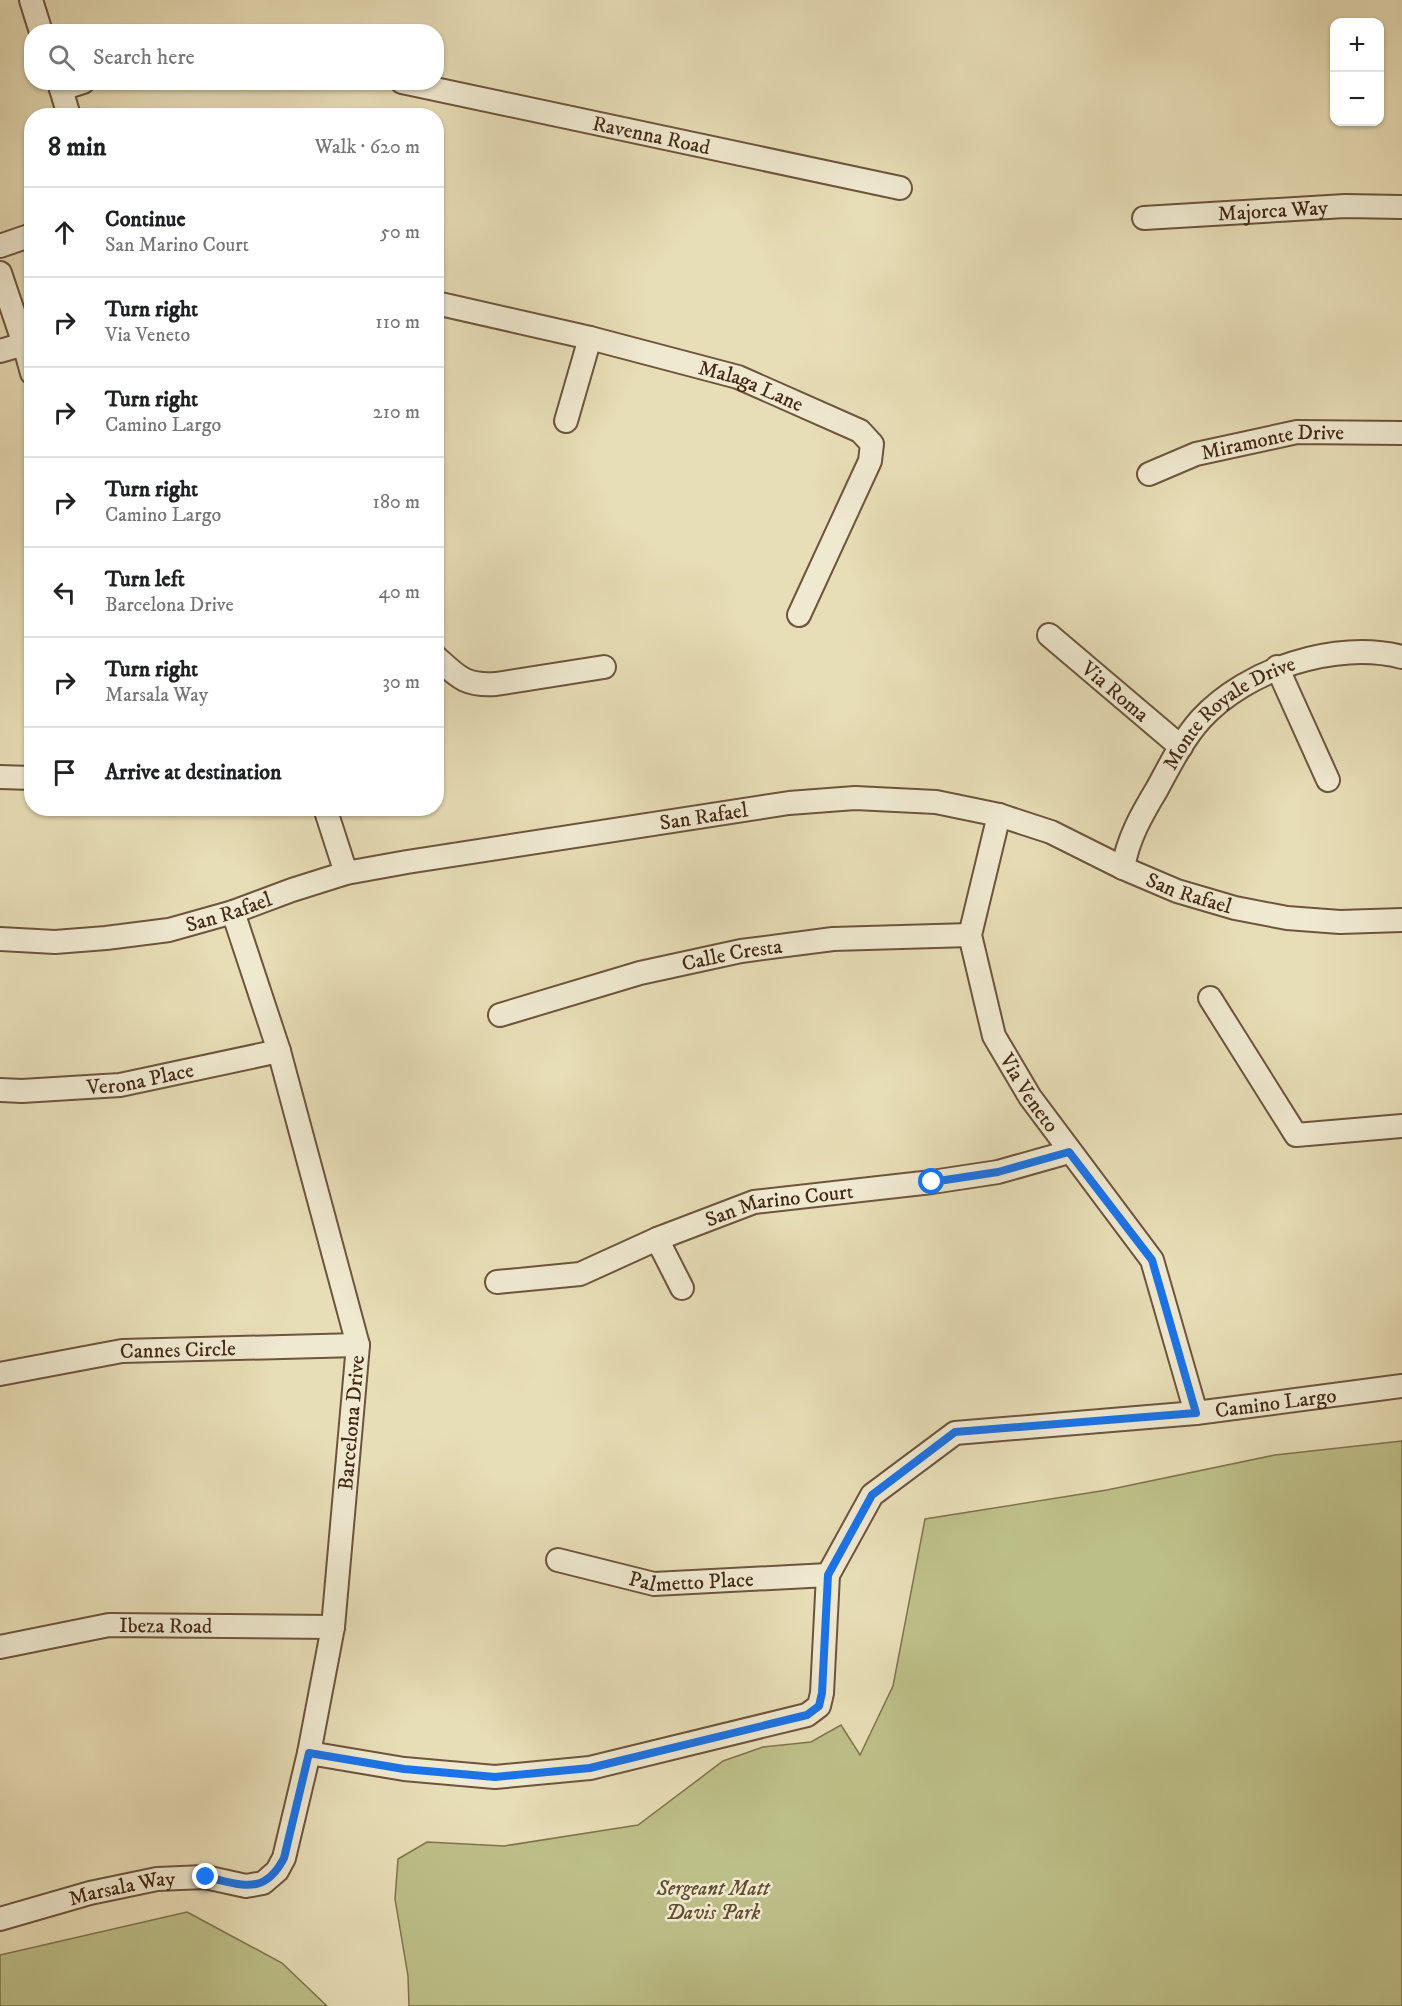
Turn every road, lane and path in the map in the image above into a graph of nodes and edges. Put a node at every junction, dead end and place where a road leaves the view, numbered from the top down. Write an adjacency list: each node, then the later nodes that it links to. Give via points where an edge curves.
1 (31, 0): 2 (street)
2 (38, 24)
3 (61, 90): 5 (street)
4 (440, 90): 6 (street, Ravenna Road)
5 (67, 108)
6 (900, 188)
7 (1402, 207): 8 (street, Majorca Way, via 1345,206)
8 (1144, 218)
9 (24, 238): 10 (street)
10 (0, 246)
11 (0, 273): 14 (street)
12 (444, 305): 13 (street, Malaga Lane)
13 (590, 338): 16 (street); 19 (street, Malaga Lane, via 738,377 860,431 873,444 870,460)
14 (24, 344): 15 (street)
15 (0, 351)
16 (566, 421)
17 (1402, 433): 18 (street, Miramonte Drive, via 1297,432 1196,454)
18 (1149, 474)
19 (799, 615)
20 (1049, 635): 25 (street, Via Roma)
21 (1402, 657): 24 (street, Monte Royale Drive, via 1336,653)
22 (444, 664): 23 (street, via 459,678 478,685)
23 (604, 667)
24 (1277, 667): 25 (street, Monte Royale Drive, via 1228,694 1200,719); 28 (street)
25 (1181, 747): 31 (street, Monte Royale Drive, via 1138,823)
26 (0, 777): 27 (street)
27 (24, 778)
28 (1328, 780)
29 (999, 815): 31 (street, San Rafael, via 1051,832); 32 (street, San Rafael, via 936,802 855,798 789,803); 35 (street, Via Veneto)
30 (328, 816): 32 (street)
31 (1123, 868): 34 (street, San Rafael, via 1178,891 1287,918 1340,922)
32 (346, 873): 33 (street, San Rafael)
33 (233, 912): 36 (street, San Rafael, via 169,930 106,938 55,942); 39 (street, Barcelona Drive)
34 (1402, 920)
35 (970, 935): 38 (street, Calle Cresta, via 833,939 741,951 640,973); 42 (street, Via Veneto, via 994,1036)
36 (0, 939)
37 (1210, 998): 41 (street, via 1296,1135)
38 (500, 1015)
39 (279, 1051): 40 (street, Verona Place, via 120,1085); 46 (street, Barcelona Drive)
40 (0, 1090)
41 (1402, 1125)
42 (1069, 1152): 43 (street, San Marino Court, via 998,1172 754,1202); 49 (street, Via Veneto, via 1152,1260)
43 (657, 1239): 44 (street, San Marino Court, via 580,1274); 45 (street)
44 (497, 1282)
45 (682, 1288)
46 (358, 1345): 47 (street, Cannes Circle, via 122,1351); 52 (street, Barcelona Drive)
47 (0, 1374)
48 (1402, 1386): 49 (street, Camino Largo)
49 (1196, 1413): 51 (street, Camino Largo, via 955,1432 872,1495)
50 (558, 1560): 51 (street, Palmetto Place, via 654,1584)
51 (828, 1575): 54 (street, Camino Largo, via 822,1693 819,1706 807,1715 590,1768 495,1777 404,1769)
52 (333, 1627): 53 (street, Ibeza Road, via 109,1625); 54 (street, Barcelona Drive)
53 (0, 1647)
54 (309, 1753): 55 (street, Barcelona Drive, via 284,1858)
55 (277, 1871): 56 (street, Marsala Way, via 263,1883 246,1886 206,1877 157,1879)
56 (0, 1919)

